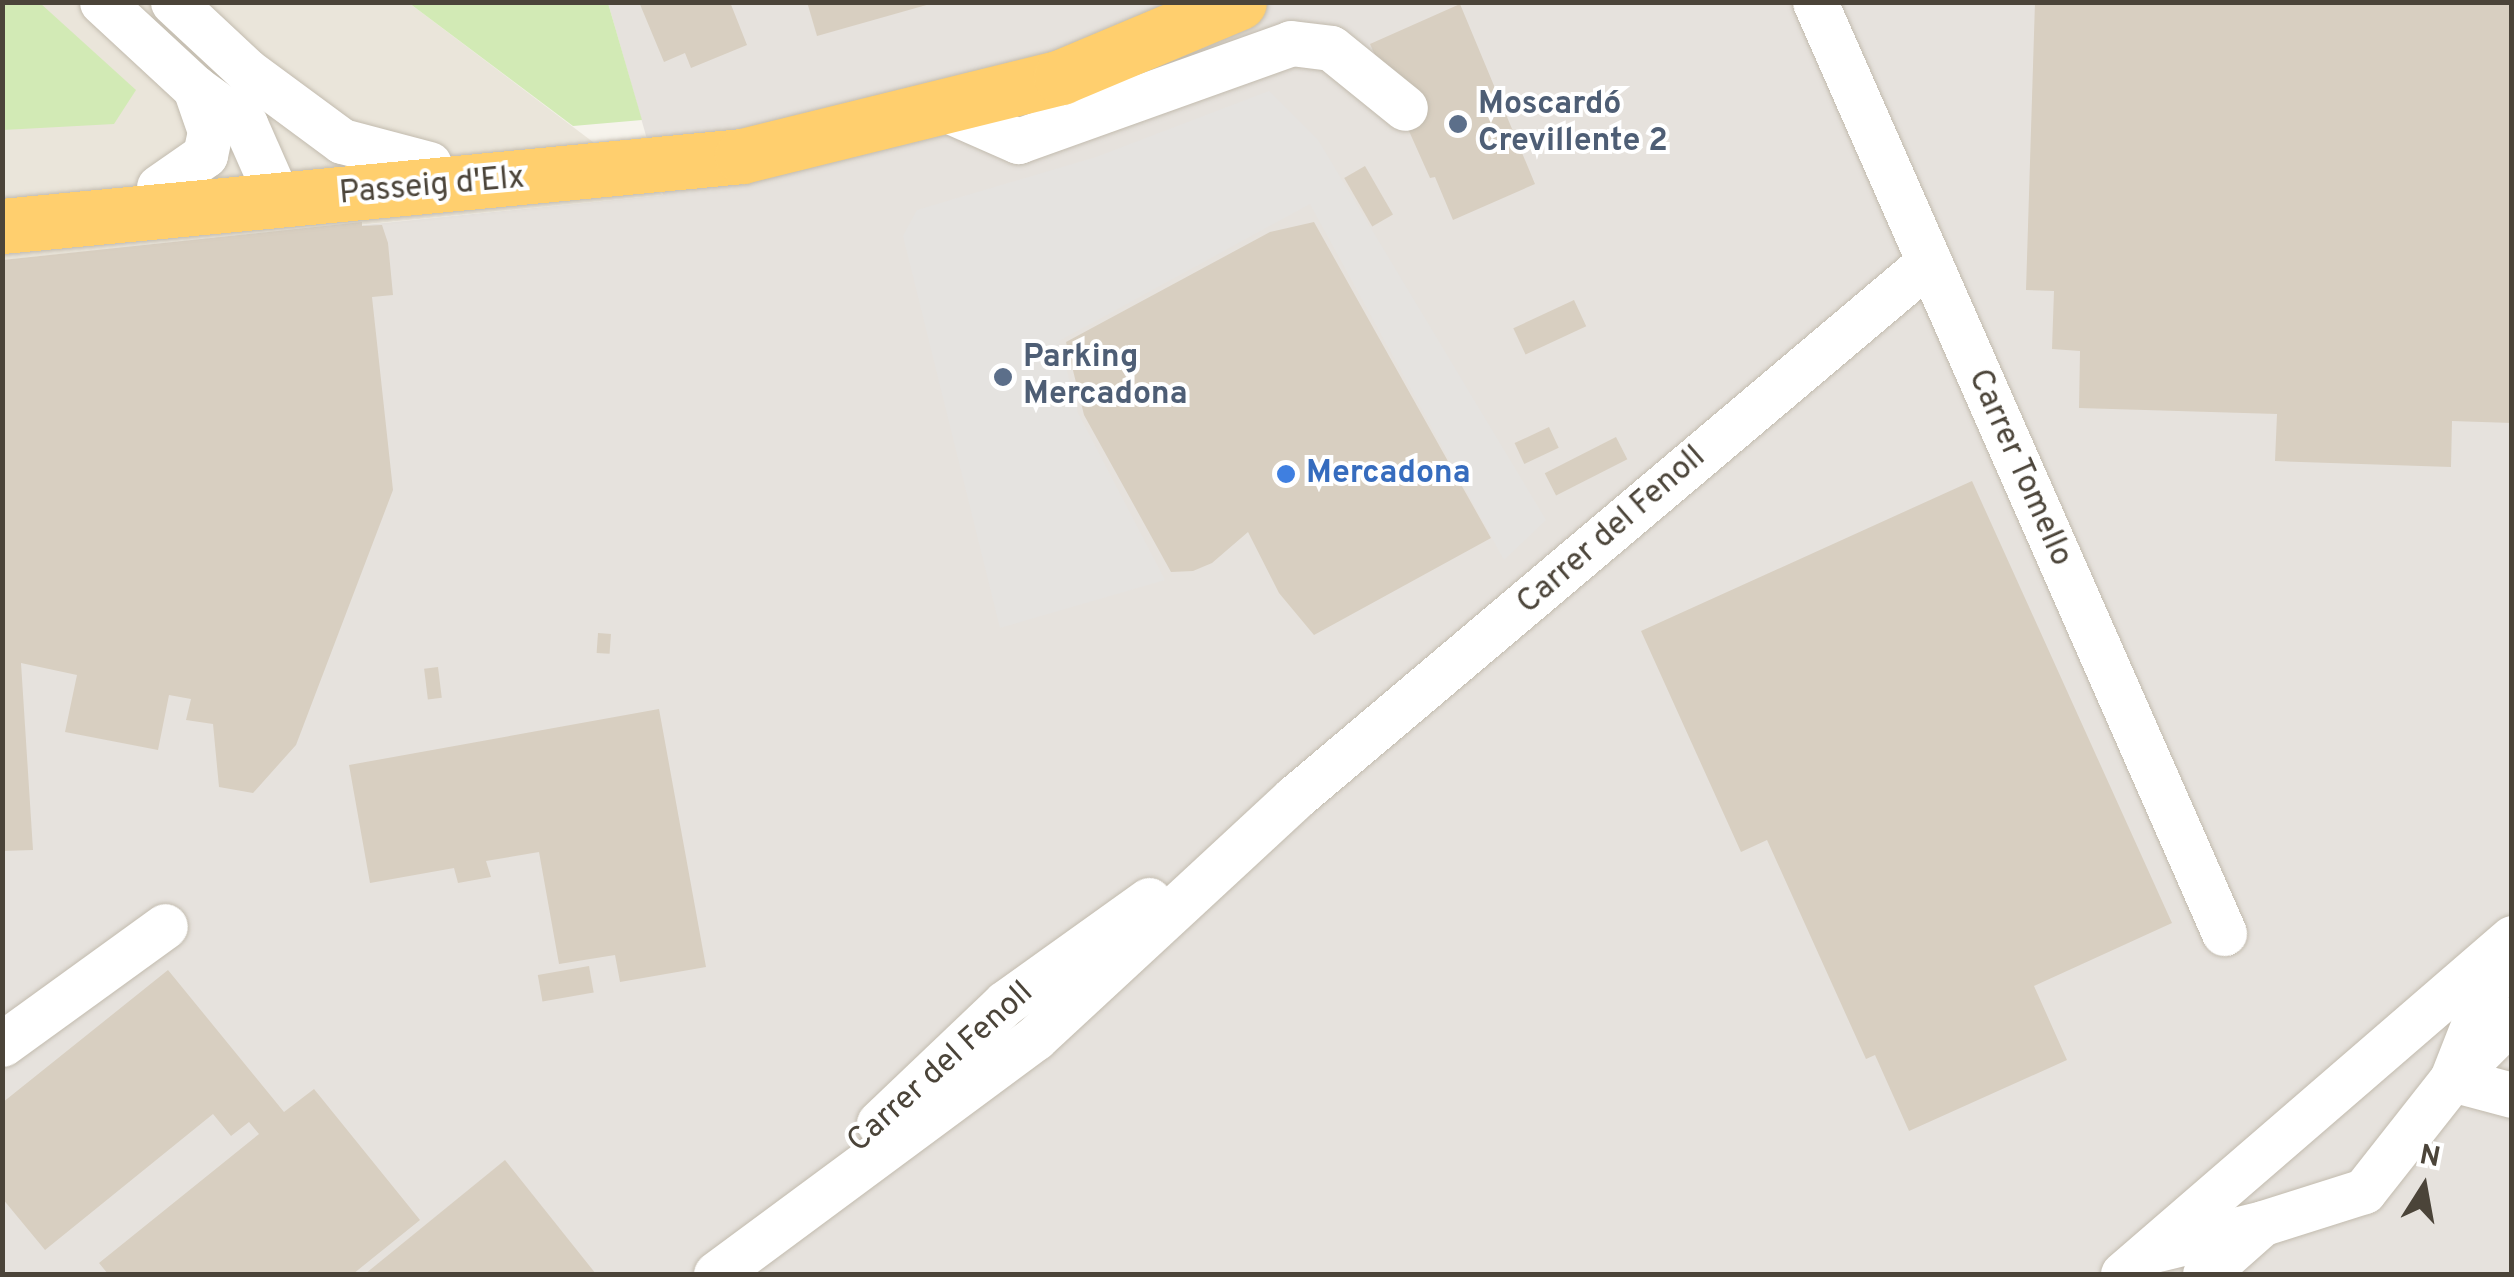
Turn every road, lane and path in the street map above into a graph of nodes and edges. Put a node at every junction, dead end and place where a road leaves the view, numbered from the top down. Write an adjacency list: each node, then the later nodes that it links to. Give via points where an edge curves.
1 (102, 2): 6 (street)
2 (172, 2): 5 (street)
3 (1239, 2): 8 (highway, Passeig d'Elx, via 1061,77)
4 (1815, 2): 15 (street, Carrer Tomello)
5 (247, 71): 10 (street, via 342,141); 11 (street, via 278,121)
6 (195, 88): 11 (street, via 244,124); 12 (street, via 210,131 205,155)
7 (1405, 108): 8 (street, via 1331,48 1291,42 1018,141)
8 (945, 110): 9 (highway, Passeig d'Elx)
9 (858, 129): 10 (highway, Passeig d'Elx); 11 (highway, Passeig d'Elx, via 742,156)
10 (429, 164): 11 (highway, Passeig d'Elx)
11 (278, 186): 12 (highway, Passeig d'Elx); 14 (highway, Passeig d'Elx)
12 (160, 187): 13 (highway, Passeig d'Elx)
13 (2, 200)
14 (2, 226)
15 (1929, 262): 17 (street, Carrer Tomello); 24 (street, Carrer del Fenoll, via 1294,798 1004,1003)
16 (165, 926): 20 (street)
17 (2224, 932)
18 (2508, 941): 21 (street); 25 (street)
19 (2512, 1019): 21 (street)
20 (2, 1044)
21 (2452, 1079): 22 (street); 23 (street, via 2364,1191)
22 (2512, 1095)
23 (2263, 1223): 25 (street); 26 (street)
24 (732, 1261)
25 (2137, 1262)
26 (2204, 1274)

